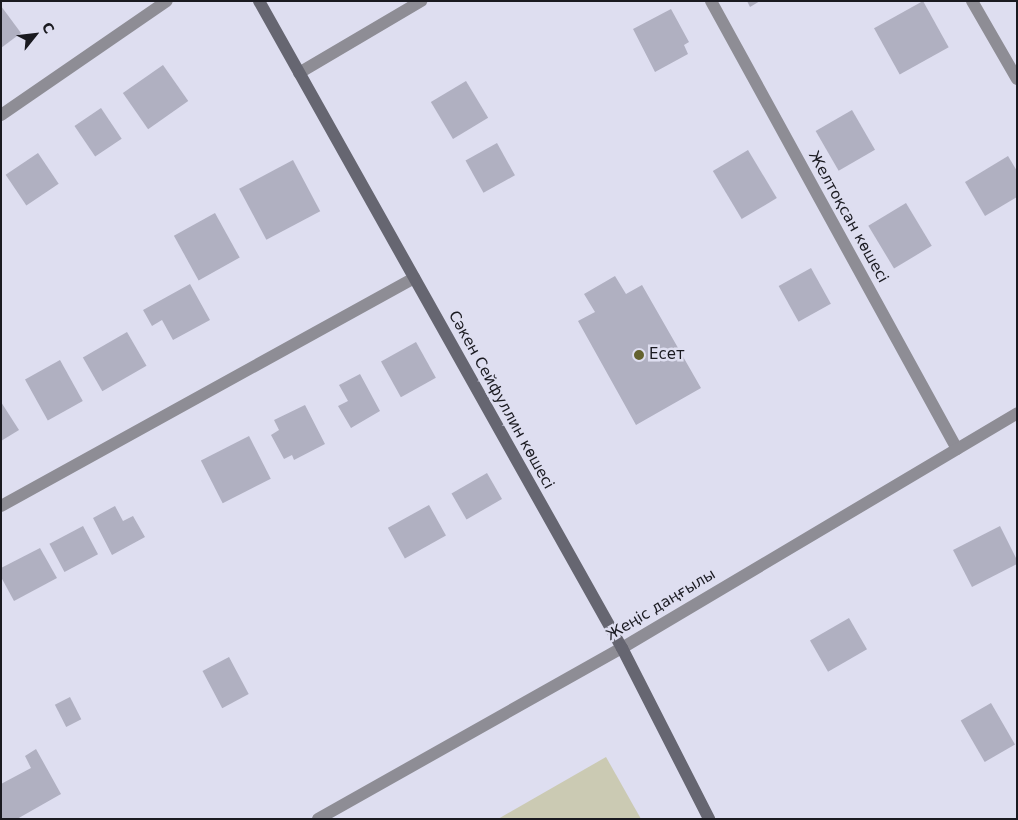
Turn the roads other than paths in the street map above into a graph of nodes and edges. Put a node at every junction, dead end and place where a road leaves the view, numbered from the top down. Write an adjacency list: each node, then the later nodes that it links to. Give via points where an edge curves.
1 (167, 1): 8 (street)
2 (259, 1): 6 (street, Сәкен Сейфуллин көшесі)
3 (421, 1): 6 (street)
4 (711, 1): 11 (street, Желтоқсан көшесі)
5 (972, 1): 7 (street)
6 (299, 73): 9 (street, Сәкен Сейфуллин көшесі)
7 (1017, 80)
8 (1, 115)
9 (414, 278): 12 (street); 13 (street, Сәкен Сейфуллин көшесі)
10 (1017, 413): 11 (street, Жеңіс даңғылы)
11 (957, 449): 13 (street, Жеңіс даңғылы)
12 (1, 506)
13 (622, 648): 14 (street, Жеңіс даңғылы); 15 (street, Сәкен Сейфуллин көшесі)
14 (318, 819)
15 (709, 819)

